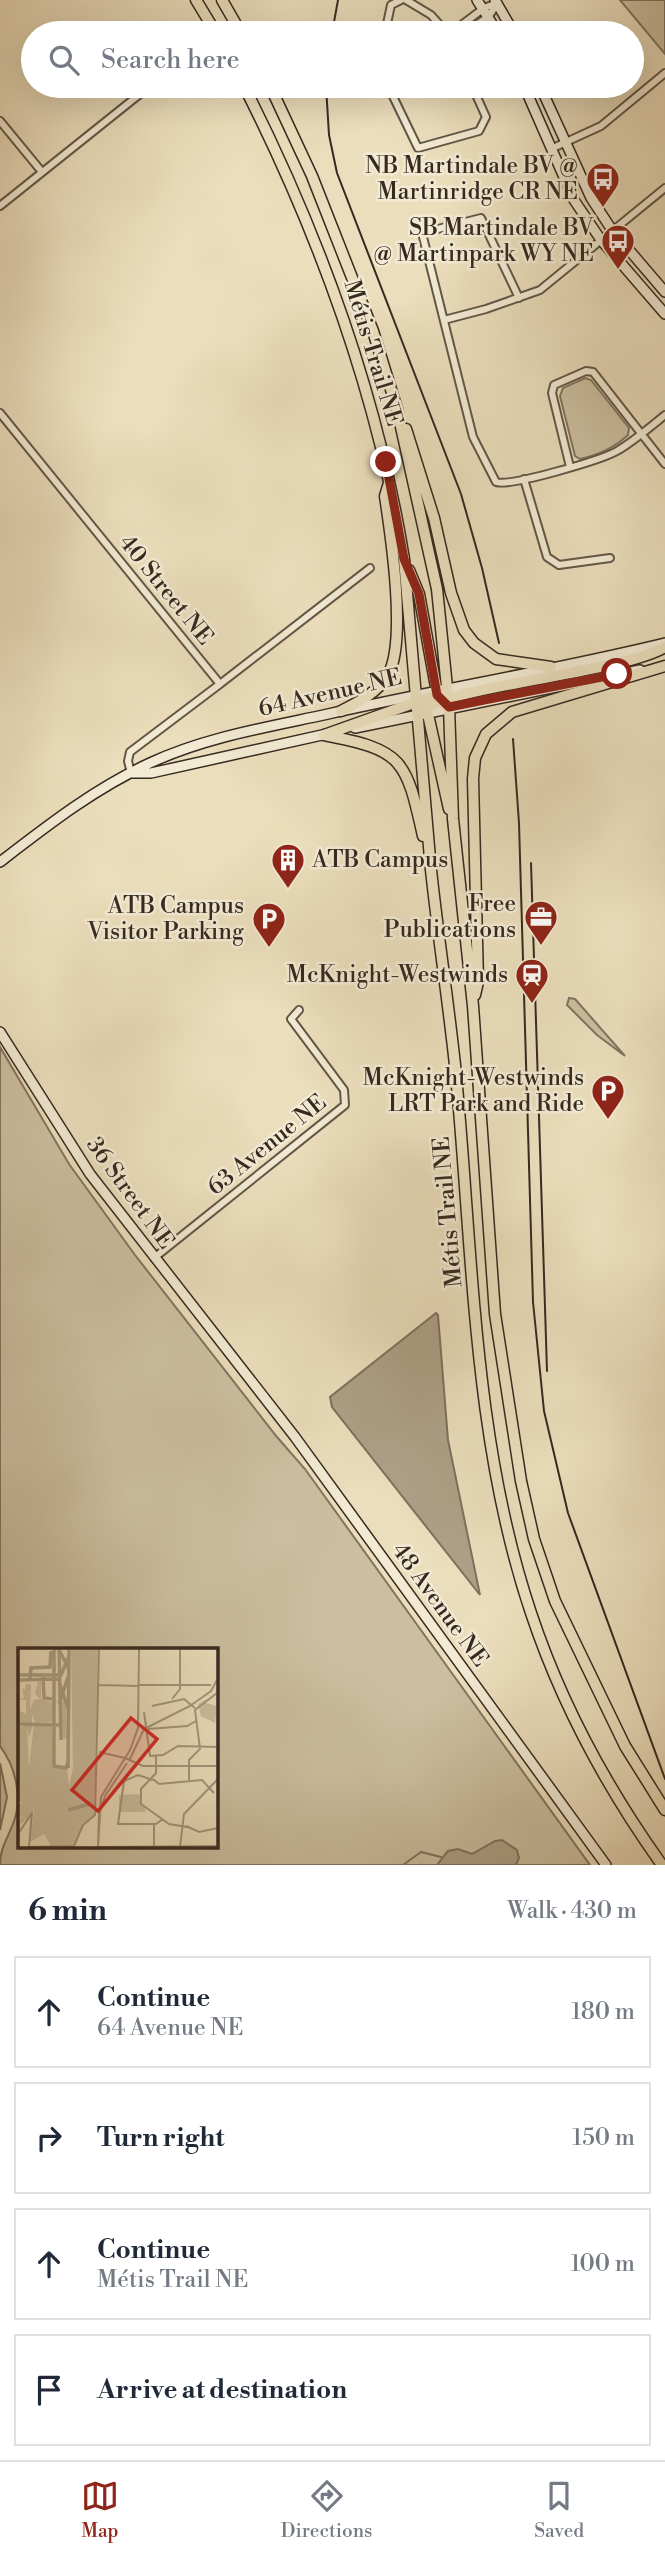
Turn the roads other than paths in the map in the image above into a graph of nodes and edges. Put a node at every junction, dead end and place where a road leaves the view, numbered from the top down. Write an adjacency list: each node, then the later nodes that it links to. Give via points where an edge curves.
1 (196, 0): 7 (main road)
2 (222, 0): 8 (main road)
3 (404, 0): 9 (street, via 391,5); 10 (street)
4 (477, 0): 6 (street)
5 (496, 1): 6 (street); 14 (street)
6 (486, 12): 11 (street); 12 (street); 13 (street)
7 (209, 21)
8 (235, 21)
9 (388, 21)
10 (437, 21)
11 (470, 21)
12 (477, 21)
13 (491, 21)
14 (507, 21)
15 (665, 73): 16 (street)
16 (644, 90)
17 (135, 98): 28 (street)
18 (250, 98): 44 (main road, Métis Trail NE, via 297,193 337,298 377,426)
19 (276, 98): 37 (main road, Métis Trail NE, via 317,188 373,331)
20 (393, 98): 21 (street, via 418,148 479,131 486,117)
21 (477, 98)
22 (530, 98): 27 (street)
23 (546, 98): 26 (street)
24 (635, 98): 26 (street, via 601,126)
25 (0, 121): 28 (street)
26 (567, 142): 27 (street); 31 (street)
27 (553, 148): 32 (street, via 574,200)
28 (42, 172): 30 (street)
29 (665, 188): 31 (street)
30 (0, 206)
31 (612, 230): 32 (street); 33 (street)
32 (601, 240): 34 (street, via 540,290); 35 (street)
33 (665, 292)
34 (519, 298): 36 (street); 36 (street, via 481,218 426,232 423,237)
35 (665, 314)
36 (444, 320): 43 (street, via 473,437 493,477 502,484)
37 (397, 410): 50 (main road, via 413,443 464,630 496,659); 52 (main road, Métis Trail NE, via 437,589)
38 (0, 413): 51 (street, 40 Street NE)
39 (665, 415): 40 (street)
40 (642, 434): 41 (street); 42 (street, via 603,457); 42 (street, via 593,372 554,385)
41 (665, 464)
42 (570, 467): 43 (street)
43 (524, 479): 45 (street, via 547,557 559,565)
44 (389, 483): 46 (main road, Métis Trail NE); 54 (main road, via 385,496 396,587 395,649 390,671 381,684)
45 (610, 558)
46 (404, 559): 52 (main road, via 419,594); 53 (main road, Métis Trail NE)
47 (370, 568): 51 (street)
48 (665, 645): 50 (street, 64 Avenue NE); 52 (main road, via 631,660 582,672)
49 (665, 666): 52 (street, 64 Avenue NE); 60 (main road, via 512,712 497,722 480,745 473,779 478,982)
50 (551, 667): 52 (street, 64 Avenue NE)
51 (220, 684): 56 (street, via 130,751)
52 (443, 696): 53 (main road); 53 (street, 64 Avenue NE); 57 (main road, Métis Trail NE)
53 (423, 704): 54 (street, 64 Avenue NE); 55 (main road); 57 (main road); 59 (main road, Métis Trail NE)
54 (341, 711): 56 (street, 64 Avenue NE, via 204,743)
55 (324, 735): 56 (street, 64 Avenue NE, via 151,773); 59 (main road, via 389,752 404,769)
56 (131, 773): 58 (street, 64 Avenue NE, via 63,813)
57 (453, 819): 60 (main road, Métis Trail NE)
58 (0, 862)
59 (431, 869): 67 (main road, Métis Trail NE, via 455,1066 484,1383 506,1517 531,1613 563,1696 600,1767)
60 (473, 1006): 65 (main road, Métis Trail NE, via 495,1314 534,1539 555,1601 601,1697)
61 (299, 1010): 63 (street, 63 Avenue NE, via 291,1019 344,1090 345,1105)
62 (0, 1032): 63 (street, 36 Street NE, via 83,1163)
63 (154, 1258): 64 (street, 36 Street NE)
64 (241, 1368): 66 (street, 48 Avenue NE)
65 (663, 1806)
66 (606, 1865)
67 (662, 1865)

